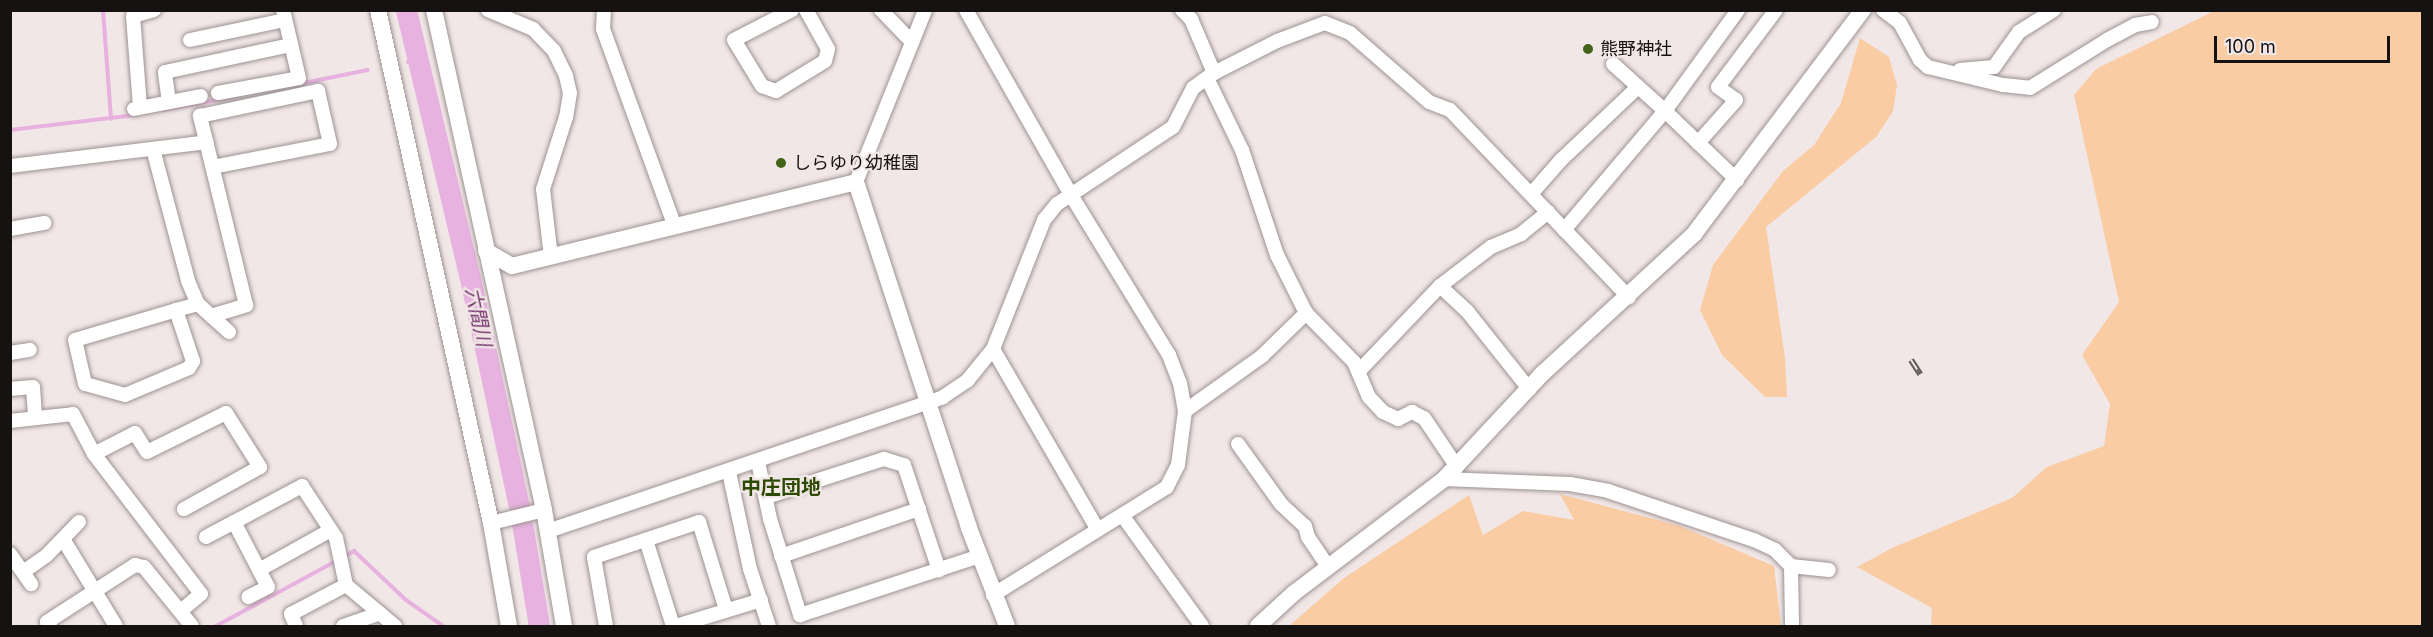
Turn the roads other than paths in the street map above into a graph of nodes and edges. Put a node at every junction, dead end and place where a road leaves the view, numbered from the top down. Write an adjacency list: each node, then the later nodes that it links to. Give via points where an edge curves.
1 (154, 10): 29 (street, via 133,16 136,109)
2 (378, 10): 79 (street)
3 (434, 10): 45 (street)
4 (488, 10): 46 (street, via 533,29 554,51 566,76 570,93 566,117 543,189)
5 (604, 10): 42 (street, via 603,29)
6 (792, 10): 7 (street, via 734,40 762,86 776,91 825,61 828,49)
7 (806, 10)
8 (881, 10): 21 (street)
9 (925, 10): 21 (street)
10 (966, 10): 39 (street)
11 (1182, 10): 25 (street, via 1191,19)
12 (1738, 10): 30 (street)
13 (1776, 10): 32 (street, via 1718,87 1736,100)
14 (1863, 10): 36 (street)
15 (1883, 10): 24 (street, via 1900,23 1928,67)
16 (2054, 10): 24 (street, via 2019,32 1994,67)
17 (284, 15): 20 (street); 22 (street)
18 (1327, 17): 25 (street); 38 (street, via 1429,102 1450,110)
19 (2152, 22): 24 (street, via 2135,25 2107,40 2030,88 2003,85)
20 (190, 40)
21 (912, 42): 37 (street)
22 (291, 45): 27 (street, via 298,78); 29 (street, via 165,72)
23 (1612, 64): 26 (street)
24 (1952, 70)
25 (1211, 76): 39 (street, via 1193,88 1173,127); 53 (street, via 1242,150 1277,255)
26 (1638, 87): 30 (street); 38 (street, via 1560,160)
27 (218, 93)
28 (201, 96): 29 (street)
29 (169, 102)
30 (1665, 111): 32 (street); 44 (street)
31 (207, 142): 33 (street); 35 (street); 35 (street, via 200,116 318,91 330,144)
32 (1698, 143): 36 (street)
33 (153, 149): 34 (street); 51 (street, via 188,281)
34 (10, 166)
35 (213, 167): 54 (street, via 246,306)
36 (1737, 180): 49 (street, via 1694,234)
37 (856, 182): 42 (street); 62 (street)
38 (1532, 193): 40 (street)
39 (1071, 195): 57 (street, via 1044,220); 63 (street, via 1169,355)
40 (1548, 212): 44 (street); 48 (street, via 1521,234 1491,247)
41 (44, 223): 43 (street)
42 (675, 227): 46 (street)
43 (10, 229)
44 (1564, 230): 49 (street)
45 (486, 251): 47 (street); 50 (street)
46 (551, 257): 47 (street)
47 (512, 266): 50 (street)
48 (1440, 286): 59 (street); 60 (street, via 1467,311)
49 (1629, 297): 60 (street, via 1587,331)
50 (496, 299): 75 (street)
51 (198, 304): 52 (street); 54 (street)
52 (176, 310): 52 (street, via 75,339 85,384 125,395 189,368 193,361)
53 (1306, 313): 59 (street); 63 (street, via 1262,356)
54 (212, 316): 55 (street)
55 (229, 332)
56 (30, 350): 58 (street)
57 (993, 350): 62 (street, via 967,381); 81 (street)
58 (10, 353)
59 (1360, 370): 69 (street, via 1369,397 1383,412 1398,419 1412,412 1424,418)
60 (1530, 388): 69 (street)
61 (10, 389): 64 (street, via 33,387)
62 (929, 402): 68 (street); 88 (street)
63 (1185, 411): 76 (street, via 1178,465 1167,487)
64 (35, 418): 65 (street); 67 (street, via 73,414)
65 (10, 421)
66 (1238, 444): 90 (street, via 1281,504 1305,526)
67 (94, 454): 73 (street, via 135,433 147,452 225,413 260,467); 102 (street, via 201,594)
68 (758, 462): 70 (street); 72 (street)
69 (1457, 467): 71 (street)
70 (729, 472): 82 (street); 100 (street)
71 (1444, 479): 89 (street, via 1570,484 1608,491 1754,540 1775,550); 90 (street)
72 (766, 497): 74 (street, via 884,459 904,465); 87 (street)
73 (184, 509)
74 (919, 509): 87 (street); 92 (street)
75 (538, 511): 79 (street); 82 (street)
76 (1122, 515): 81 (street); 116 (street)
77 (79, 522): 84 (street)
78 (234, 522): 80 (street, via 302,486); 83 (street); 91 (street)
79 (491, 523): 110 (street)
80 (331, 530): 91 (street); 96 (street)
81 (1098, 530): 98 (street)
82 (548, 531): 111 (street)
83 (206, 537)
84 (63, 539): 94 (street); 97 (street)
85 (646, 540): 101 (street, via 699,522); 112 (street, via 594,557); 113 (street)
86 (10, 554): 94 (street)
87 (781, 556): 92 (street, via 800,615)
88 (979, 556): 92 (street); 98 (street)
89 (1791, 566): 93 (street); 118 (street)
90 (1329, 568): 117 (street, via 1294,593)
91 (259, 570): 99 (street, via 268,587)
92 (939, 570)
93 (1829, 570)
94 (24, 572): 95 (street)
95 (31, 584)
96 (346, 585): 103 (street); 107 (street, via 291,614)
97 (95, 591): 102 (street, via 140,565); 104 (street, via 47,622); 105 (street)
98 (993, 595): 115 (street)
99 (248, 597)
100 (761, 600): 101 (street); 114 (street)
101 (726, 610): 113 (street)
102 (181, 611): 106 (street)
103 (380, 613): 108 (street); 109 (street)
104 (50, 627)
105 (116, 627)
106 (192, 627)
107 (296, 627)
108 (343, 627)
109 (395, 627)
110 (509, 627)
111 (564, 627)
112 (606, 627)
113 (675, 627)
114 (769, 627)
115 (1007, 627)
116 (1202, 627)
117 (1258, 627)
118 (1792, 627)

